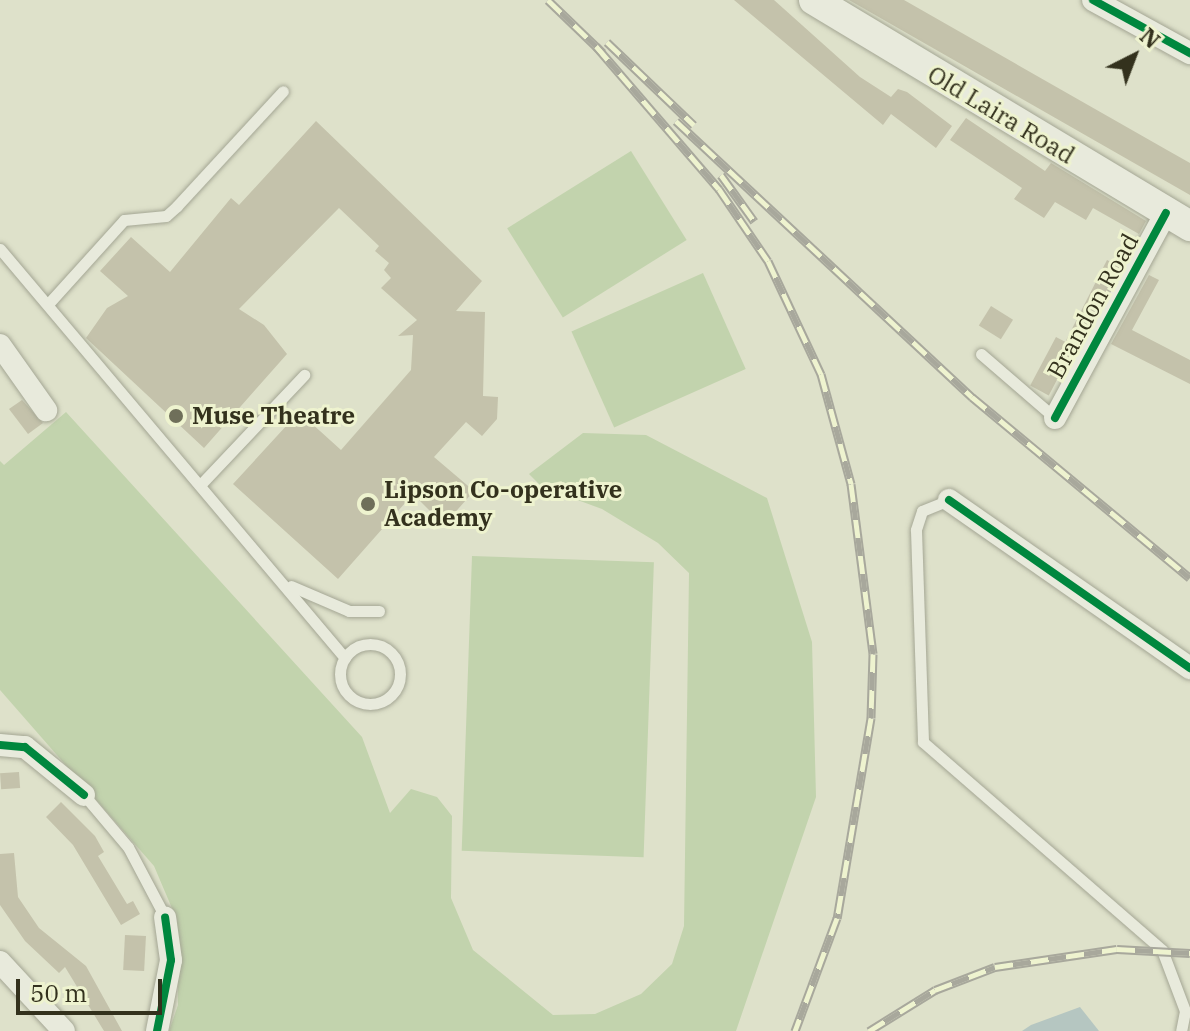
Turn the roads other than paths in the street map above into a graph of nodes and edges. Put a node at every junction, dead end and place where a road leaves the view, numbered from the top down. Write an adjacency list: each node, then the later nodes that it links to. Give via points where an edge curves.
1 (1093, 0): 3 (street)
2 (826, 4): 5 (main road, Old Laira Road)
3 (1190, 53)
4 (283, 91): 7 (lane, via 166,216 124,220)
5 (1178, 220): 12 (street, Brandon Road)
6 (0, 249): 7 (lane)
7 (49, 303): 13 (lane)
8 (0, 345): 11 (street)
9 (981, 354): 12 (lane)
10 (304, 375): 13 (lane)
11 (46, 410)
12 (1054, 417)
13 (202, 483): 15 (lane)
14 (949, 500): 18 (street); 25 (lane, via 922,511 916,530 923,742 1162,950 1185,1011)
15 (287, 584): 16 (lane, via 349,611); 17 (lane)
16 (379, 611)
17 (345, 658): 17 (lane, via 340,677 356,701 375,704 393,695 400,669 391,652 367,644)
18 (1190, 668)
19 (0, 745): 20 (street, via 25,747)
20 (84, 795): 21 (lane, via 128,847)
21 (165, 917): 24 (street, via 170,974)
22 (0, 962): 23 (street)
23 (64, 1031)
24 (157, 1031)
25 (1181, 1031)

